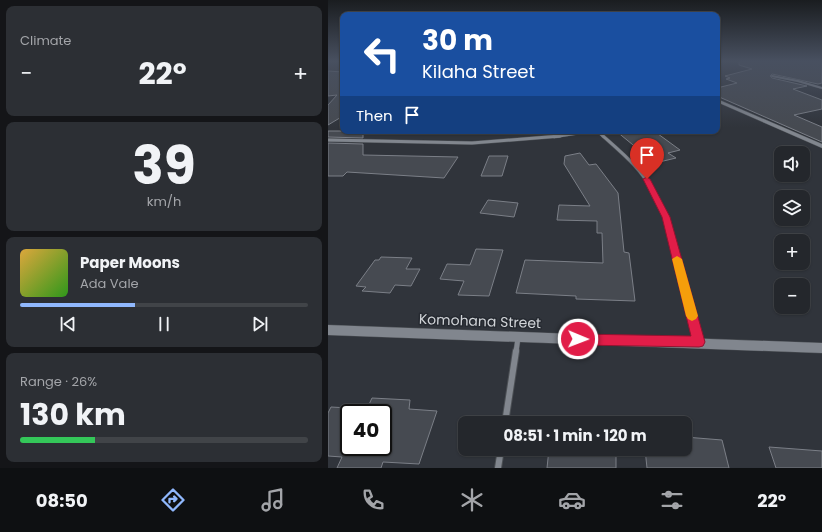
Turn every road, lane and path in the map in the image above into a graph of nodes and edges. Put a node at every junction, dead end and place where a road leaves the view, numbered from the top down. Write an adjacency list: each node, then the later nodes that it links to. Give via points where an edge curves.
1 (804, 83): 2 (street)
2 (822, 88)
3 (720, 101): 7 (street)
4 (574, 134): 6 (street, via 472,143)
5 (600, 134): 10 (street, via 647,179 666,217)
6 (328, 140)
7 (822, 146)
8 (328, 330): 9 (street, Komohana Street)
9 (518, 338): 10 (street, Komohana Street); 12 (street)
10 (699, 342): 11 (street, Komohana Street)
11 (822, 348)
12 (506, 416)
13 (500, 456): 14 (street)
14 (498, 468)

